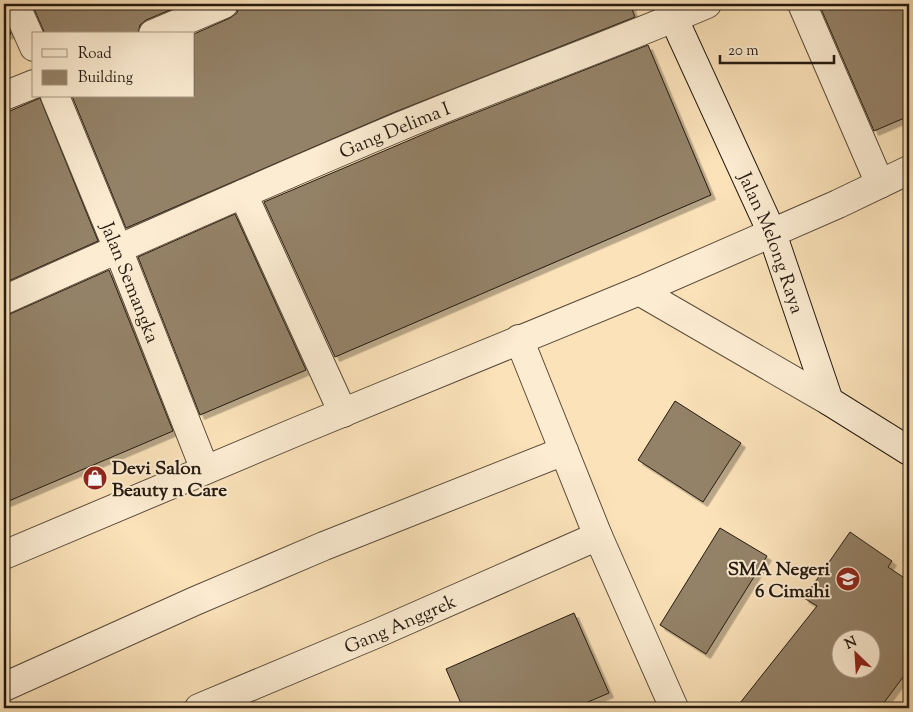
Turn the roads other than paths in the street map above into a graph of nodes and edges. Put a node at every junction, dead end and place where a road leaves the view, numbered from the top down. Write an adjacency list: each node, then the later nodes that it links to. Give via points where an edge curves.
1 (15, 4): 7 (street)
2 (224, 4): 6 (street)
3 (707, 4): 5 (street, Gang Delima I)
4 (802, 4): 12 (street)
5 (670, 11): 13 (street, Gang Delima I); 14 (street, Jalan Melong Raya)
6 (158, 32)
7 (32, 42)
8 (32, 85): 9 (street)
9 (4, 96)
10 (55, 98): 15 (street, Jalan Semangka)
11 (909, 170): 12 (street)
12 (880, 184): 14 (street)
13 (243, 194): 15 (street, Gang Delima I); 20 (street)
14 (772, 233): 16 (street); 19 (street, Jalan Melong Raya)
15 (118, 248): 17 (street, Gang Delima I); 23 (street, Jalan Semangka)
16 (639, 291): 18 (street); 19 (street)
17 (4, 300)
18 (519, 340): 20 (street); 21 (street)
19 (829, 401): 22 (street)
20 (342, 413): 23 (street)
21 (564, 450): 24 (street); 26 (street, via 324,546)
22 (909, 451)
23 (205, 470): 25 (street)
24 (598, 536): 27 (street, Gang Anggrek); 28 (street)
25 (4, 555)
26 (4, 687)
27 (199, 708)
28 (674, 708)

